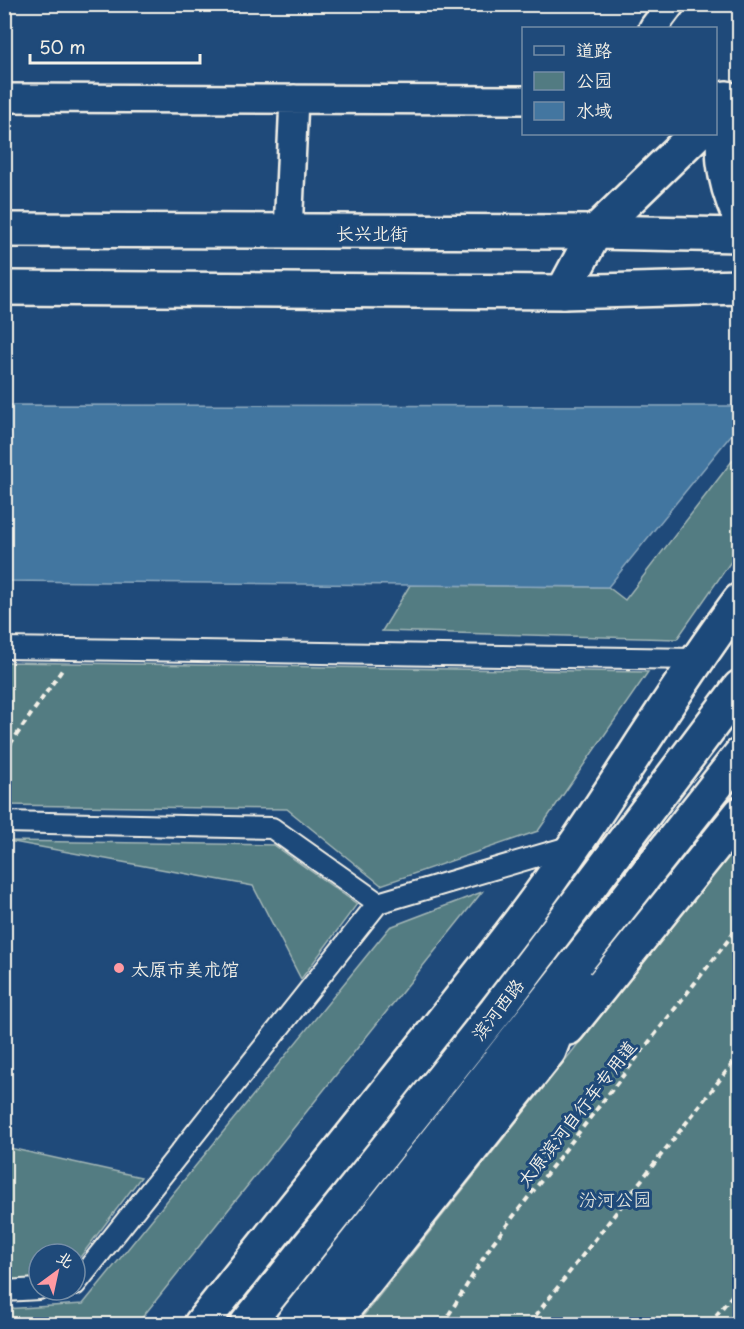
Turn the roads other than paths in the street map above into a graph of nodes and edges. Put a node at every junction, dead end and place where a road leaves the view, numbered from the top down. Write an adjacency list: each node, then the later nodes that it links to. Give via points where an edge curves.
1 (671, 4): 2 (street)
2 (654, 27)
3 (727, 97): 8 (main road, via 722,159 729,194)
4 (4, 98): 5 (street)
5 (294, 99): 6 (street); 10 (street)
6 (522, 100)
7 (695, 135): 11 (main road)
8 (740, 218)
9 (4, 230): 10 (main road, 长兴北街)
10 (288, 231): 11 (main road, 长兴北街)
11 (595, 232): 12 (main road, 长兴北街); 15 (main road)
12 (740, 235)
13 (732, 287): 15 (main road)
14 (4, 288): 15 (main road)
15 (563, 292)
16 (740, 600): 18 (main road)
17 (4, 648): 18 (street)
18 (696, 659): 24 (main road)
19 (740, 687): 33 (main road, 滨河西路, via 496,1011)
20 (740, 755): 25 (main road, 滨河西路)
21 (740, 800): 25 (main road)
22 (740, 814): 28 (main road)
23 (4, 822): 26 (street, via 272,828)
24 (576, 845): 26 (street); 32 (main road, via 522,919)
25 (661, 855): 27 (main road, 滨河西路)
26 (378, 903): 29 (street)
27 (589, 948): 28 (main road); 34 (main road, 滨河西路)
28 (549, 1051): 35 (main road)
29 (87, 1270)
30 (27, 1290): 31 (street)
31 (4, 1291)
32 (201, 1324)
33 (247, 1324)
34 (292, 1324)
35 (332, 1324)

